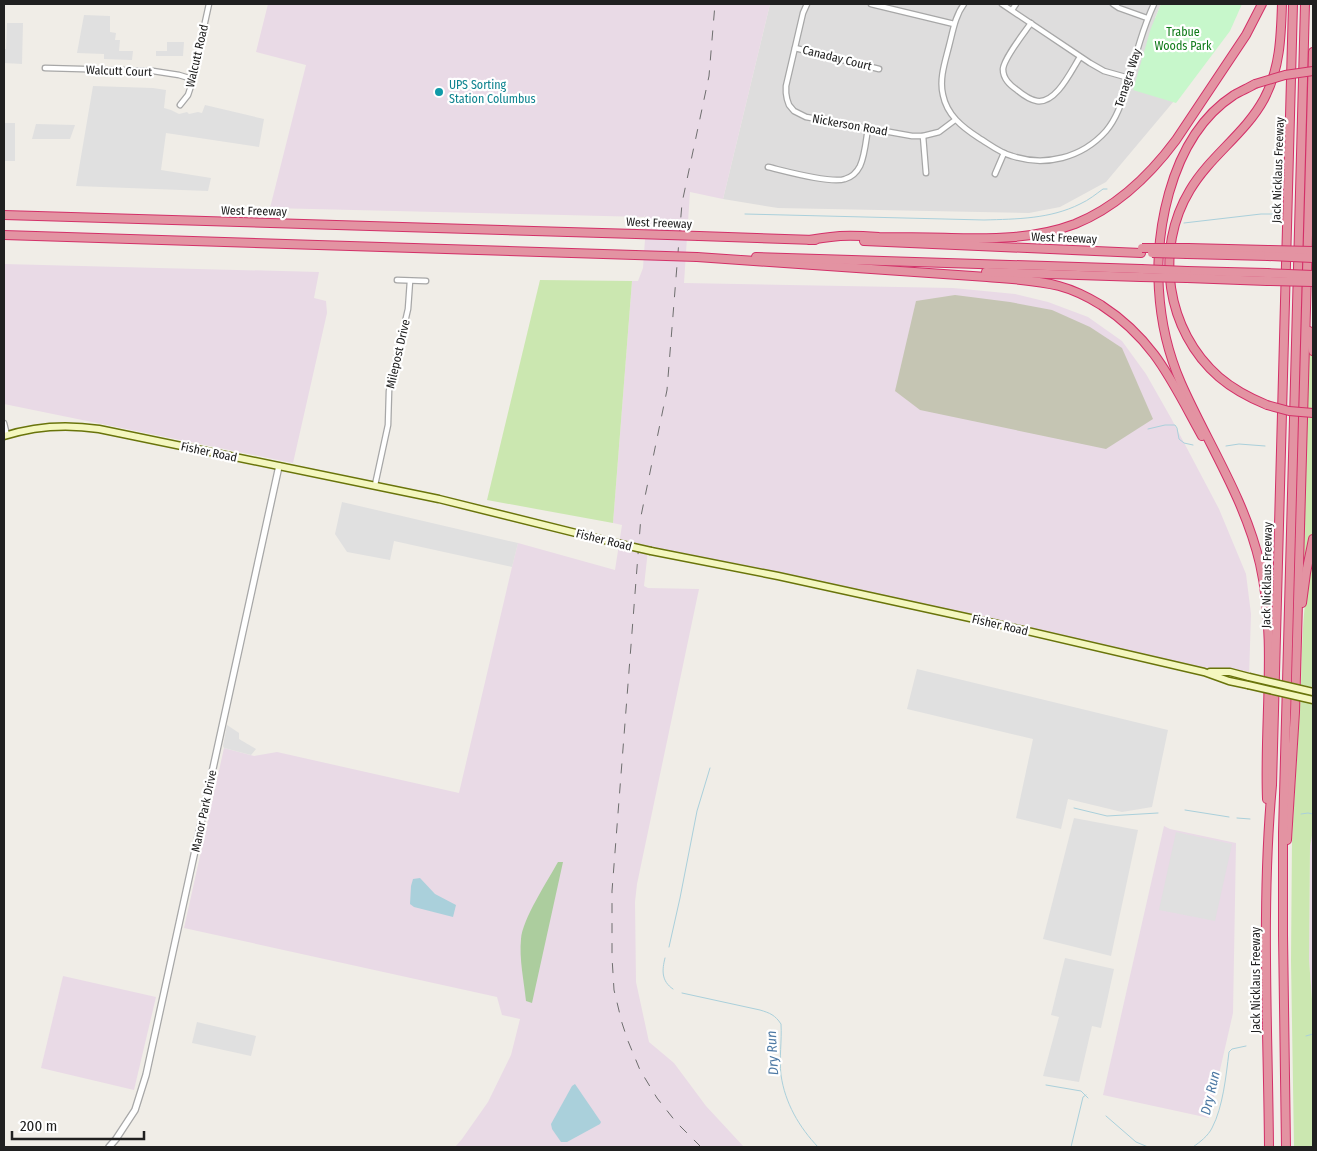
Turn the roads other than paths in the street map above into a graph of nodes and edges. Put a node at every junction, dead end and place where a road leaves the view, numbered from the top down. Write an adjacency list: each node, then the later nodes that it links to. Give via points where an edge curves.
1 (209, 4): 25 (street, Walcutt Road)
2 (807, 4): 18 (street, Nickerson Road)
3 (871, 4): 13 (street)
4 (964, 4): 17 (street)
5 (1002, 4): 14 (street)
6 (1016, 4): 14 (street)
7 (1114, 4): 15 (street)
8 (1154, 4): 15 (street, Tenagra Way)
9 (1262, 4): 40 (highway, via 1246,35 1165,155 1129,192 1095,214 1057,230 1008,238 841,236)
10 (1282, 4): 55 (highway, bridge, via 1280,49 1269,88 1248,123 1207,167 1183,203 1173,231 1170,280 1179,322 1198,355 1218,376 1237,390 1268,405)
11 (1293, 4): 66 (highway, Jack Nicklaus Freeway, via 1273,766)
12 (1305, 4): 67 (highway, Jack Nicklaus Freeway, via 1283,797)
13 (889, 6): 17 (street)
14 (1012, 10): 16 (street)
15 (1148, 18): 24 (street, Tenagra Way)
16 (1031, 23): 20 (street); 20 (street, via 1003,68 1004,78 1022,94 1036,101 1051,98)
17 (954, 24): 27 (street, via 942,88)
18 (795, 48): 22 (street, Canaday Court); 28 (street, Nickerson Road, via 786,86 786,99 794,111 806,117)
19 (1313, 52): 38 (highway)
20 (1080, 57): 24 (street, via 1104,71)
21 (45, 68): 25 (street, Walcutt Court, via 153,72)
22 (879, 68)
23 (1313, 71): 60 (highway, bridge, via 1284,74 1255,84 1234,96 1202,125 1174,176 1160,241 1159,290 1173,362)
24 (1129, 78): 30 (street, Tenagra Way, via 1113,122 1086,148 1075,154 1039,161)
25 (192, 79): 26 (street, Walcutt Road, via 188,95)
26 (180, 105)
27 (955, 120): 29 (street, Nickerson Road, via 939,132); 30 (street, Tenagra Way)
28 (868, 128): 29 (street, Nickerson Road); 31 (street, via 860,165 850,177 830,180)
29 (923, 136): 32 (street)
30 (1004, 153): 33 (street)
31 (768, 167)
32 (926, 173)
33 (995, 174)
34 (1313, 207): 38 (highway)
35 (4, 210): 37 (highway, via 276,219)
36 (4, 214): 37 (highway, West Freeway)
37 (321, 224): 40 (highway, West Freeway, bridge)
38 (1308, 231): 53 (highway)
39 (4, 235): 43 (highway, bridge)
40 (810, 240): 42 (highway, West Freeway, bridge)
41 (1313, 252): 42 (highway, bridge)
42 (1268, 253): 44 (highway, West Freeway, bridge)
43 (697, 257): 45 (highway); 46 (highway, via 768,257)
44 (1313, 258)
45 (892, 270): 46 (highway); 60 (highway, via 1061,286 1110,311 1142,338 1159,360)
46 (1141, 273): 48 (highway, bridge)
47 (1313, 275): 48 (highway, bridge)
48 (1267, 277): 52 (highway, bridge)
49 (398, 280): 50 (street)
50 (410, 281): 51 (street); 59 (street, Milepost Drive, via 408,309 389,391 388,425)
51 (426, 281)
52 (1313, 282)
53 (1306, 295): 54 (highway); 62 (highway)
54 (1313, 351)
55 (1313, 413)
56 (4, 423): 57 (street)
57 (5, 436): 58 (main road, Fisher Road, via 42,427 88,427)
58 (279, 466): 59 (main road, Fisher Road); 68 (street, Manor Park Drive, via 146,1075 135,1110)
59 (375, 485): 63 (main road, Fisher Road, bridge, via 651,551 1002,625)
60 (1238, 502): 66 (highway, via 1259,562 1266,602)
61 (1313, 539): 62 (highway)
62 (1297, 640): 67 (highway)
63 (1204, 672): 64 (main road, Fisher Road, bridge, via 1230,672); 65 (main road, Fisher Road, bridge, via 1248,686)
64 (1313, 692)
65 (1313, 700)
66 (1268, 829): 69 (highway, Jack Nicklaus Freeway, via 1266,943)
67 (1284, 894): 70 (highway, Jack Nicklaus Freeway)
68 (109, 1147)
69 (1270, 1147)
70 (1286, 1147)

